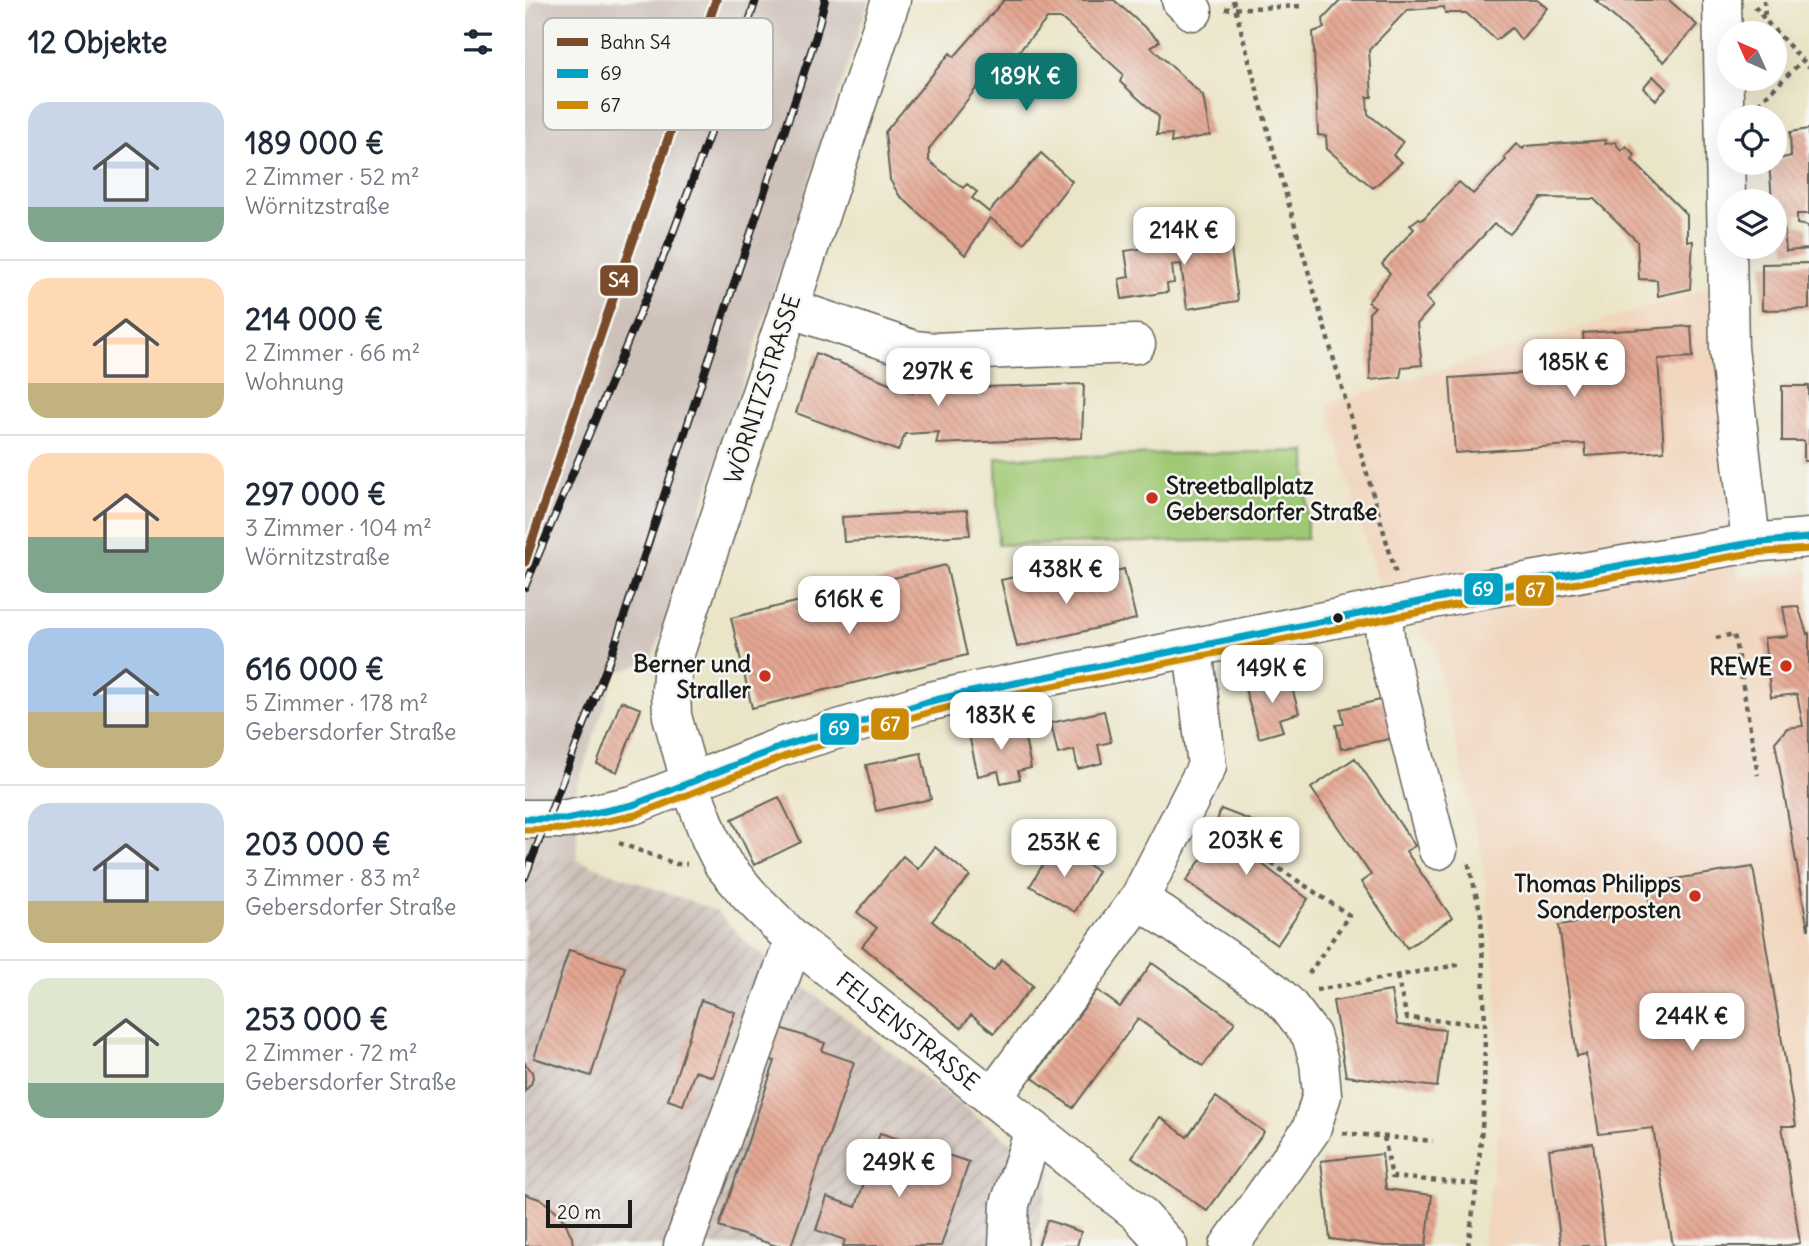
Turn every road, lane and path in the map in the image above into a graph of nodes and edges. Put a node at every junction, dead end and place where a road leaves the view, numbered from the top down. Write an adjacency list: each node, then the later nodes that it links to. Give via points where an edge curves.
1 (891, 0): 13 (street, WÖRNITZSTRASSE)
2 (1722, 0): 10 (street)
3 (1750, 0): 7 (path)
4 (1765, 0): 7 (path)
5 (1187, 6): 6 (path)
6 (1304, 6)
7 (1765, 20): 8 (path)
8 (1803, 60): 9 (path); 11 (path)
9 (1809, 67)
10 (1724, 105)
11 (1757, 105)
12 (1725, 175): 16 (street, via 1729,348)
13 (789, 308): 14 (street, via 914,350); 21 (street, WÖRNITZSTRASSE, via 673,659 672,716)
14 (1136, 344)
15 (1809, 538): 16 (street)
16 (1751, 543): 17 (street)
17 (1381, 609): 19 (street); 24 (street)
18 (1716, 638): 20 (path, via 1734,635)
19 (1193, 648): 21 (street, via 927,702 783,746); 27 (street, via 1207,766)
20 (1758, 775)
21 (690, 782): 22 (street, via 633,805 589,816); 26 (street, FELSENSTRASSE)
22 (525, 819)
23 (612, 840): 26 (path, via 676,864)
24 (1438, 849)
25 (1271, 863): 31 (path, via 1349,915)
26 (723, 864): 28 (street, FELSENSTRASSE)
27 (1139, 899): 31 (street); 33 (street)
28 (794, 940): 33 (street, FELSENSTRASSE); 39 (street)
29 (1463, 964): 30 (path)
30 (1397, 976): 31 (path); 32 (path, via 1407,1018)
31 (1291, 1000): 35 (street, via 1311,1035 1319,1062 1322,1095)
32 (1485, 1024)
33 (992, 1098): 34 (street, FELSENSTRASSE)
34 (1034, 1130): 40 (street, via 1010,1204); 41 (street, FELSENSTRASSE, via 1138,1213)
35 (1311, 1130): 36 (path); 42 (street)
36 (1384, 1137): 37 (path); 38 (path, via 1392,1177)
37 (1433, 1141)
38 (1477, 1184)
39 (683, 1246)
40 (1008, 1246)
41 (1168, 1246)
42 (1230, 1246)

